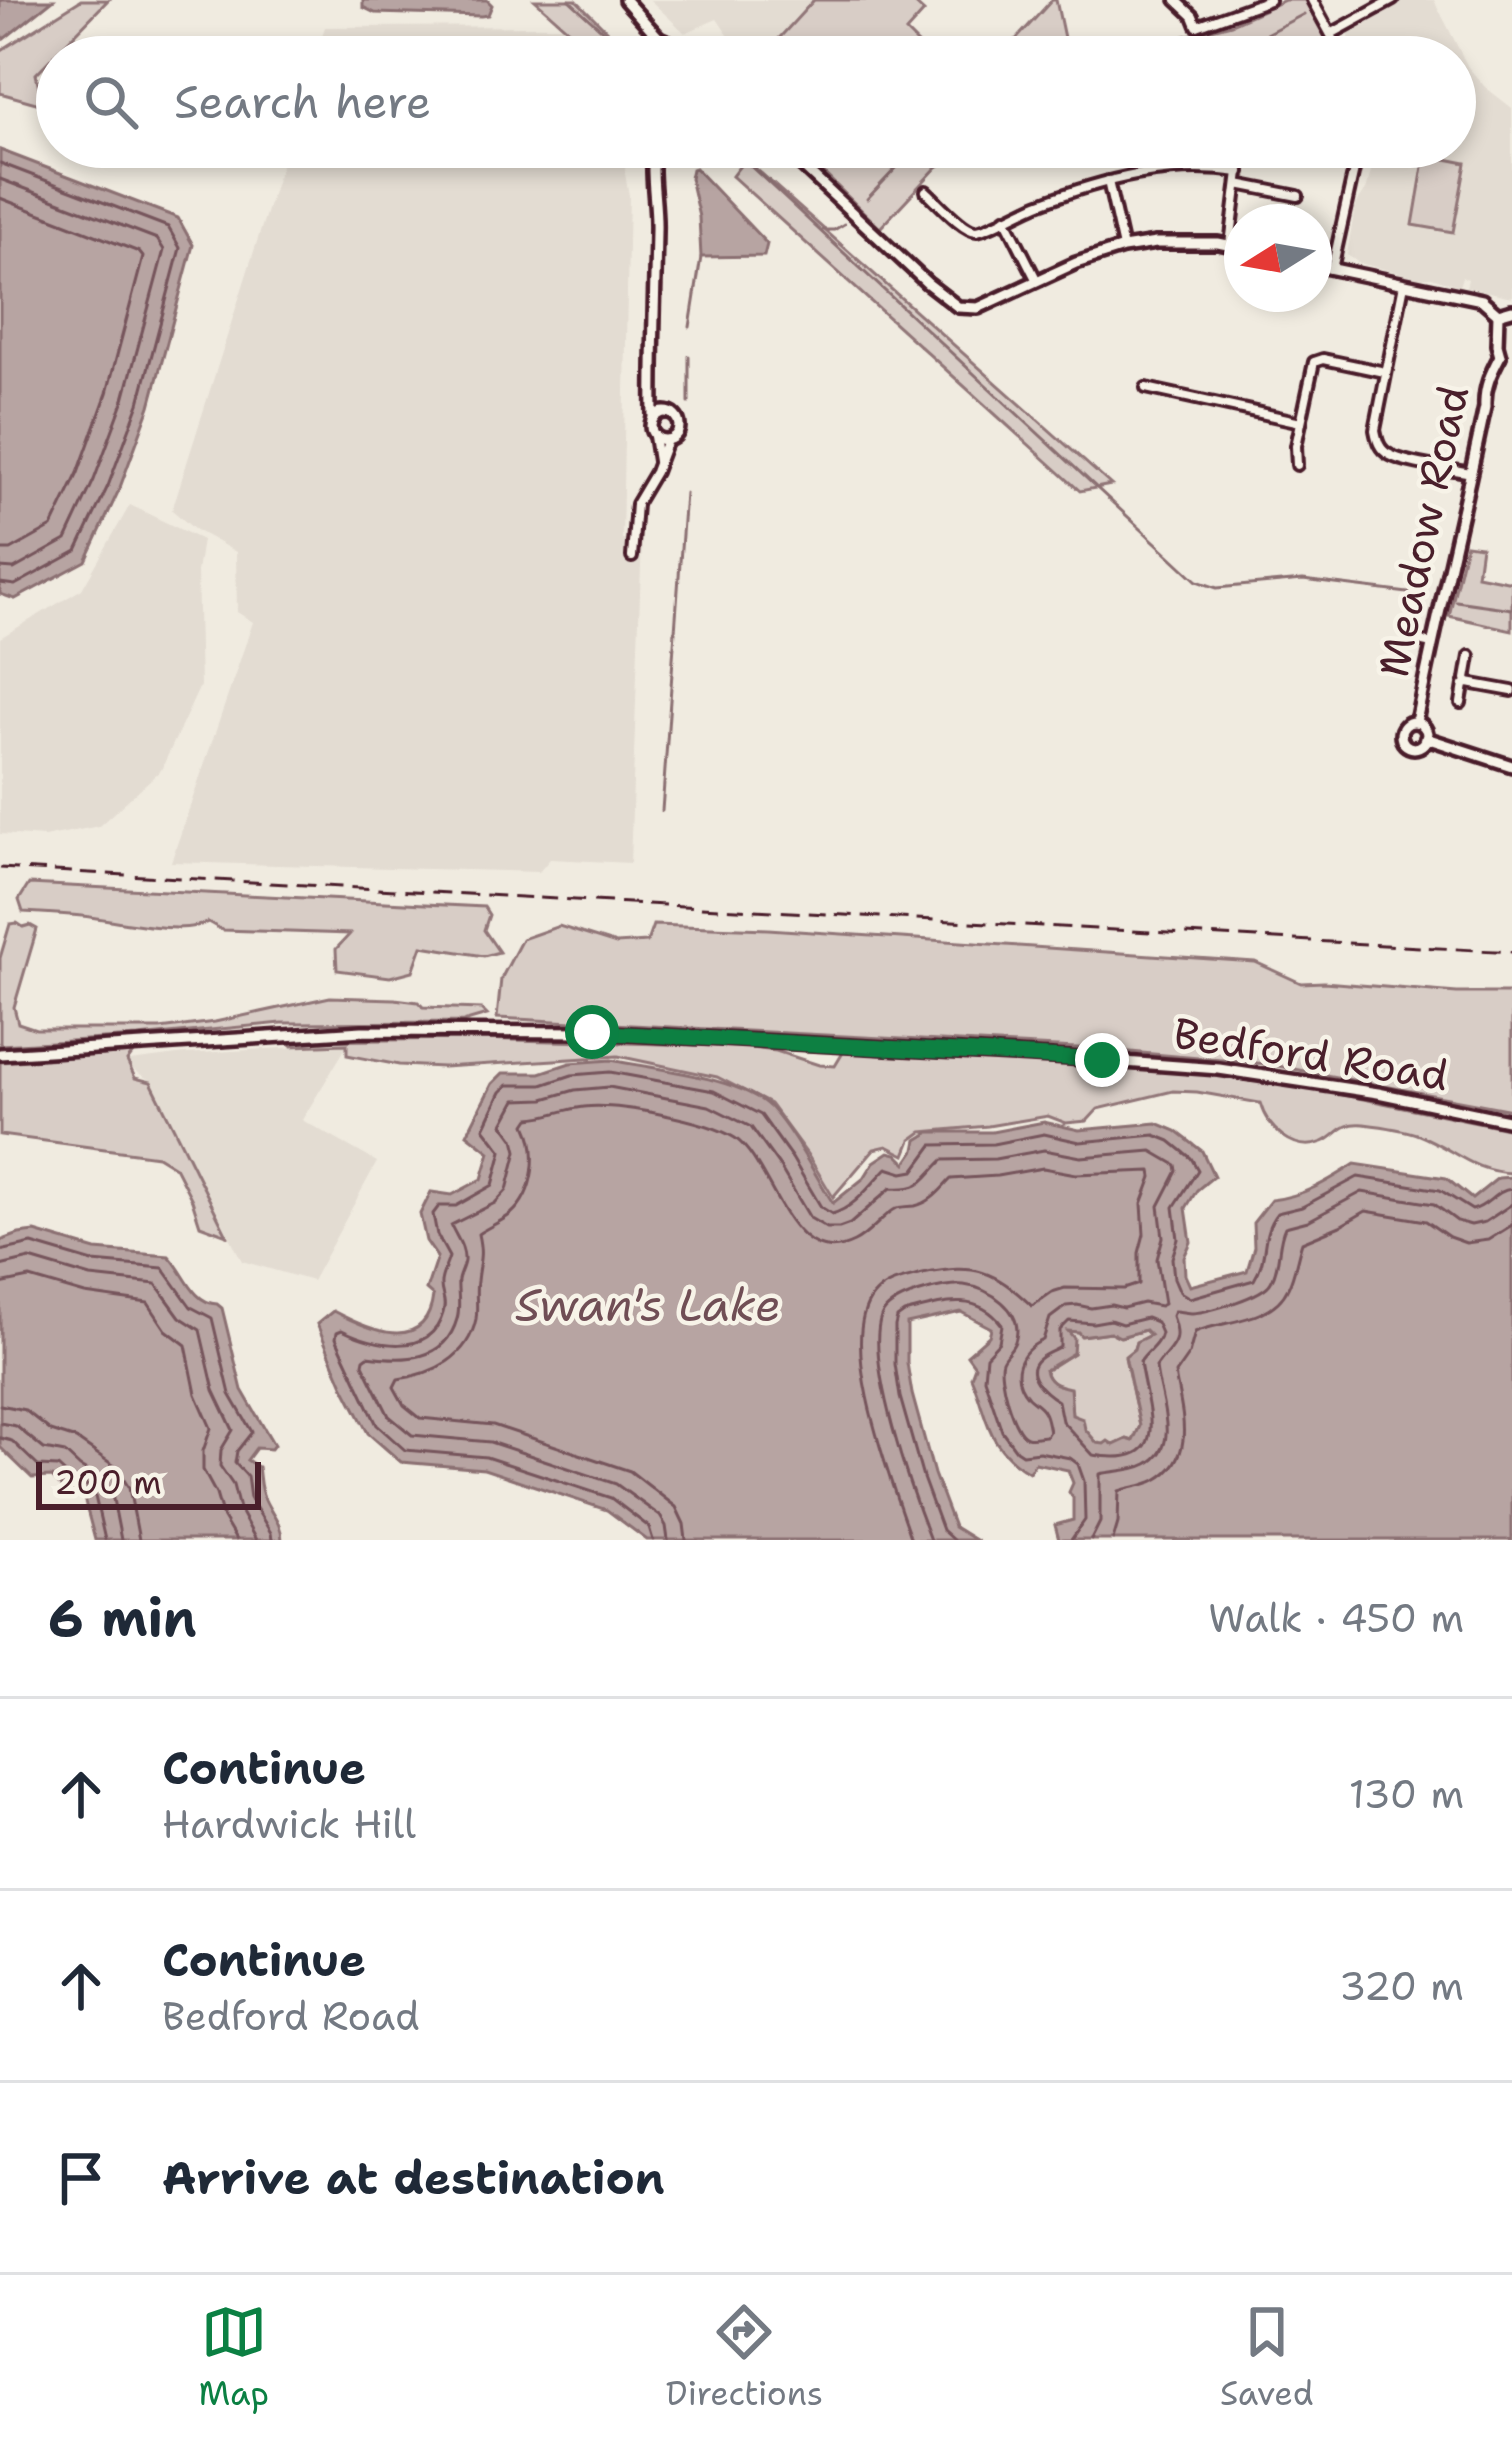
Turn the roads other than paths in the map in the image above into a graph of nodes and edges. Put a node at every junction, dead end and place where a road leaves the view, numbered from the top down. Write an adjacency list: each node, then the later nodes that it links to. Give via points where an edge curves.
1 (625, 0): 7 (street)
2 (1175, 0): 3 (street, via 1197,26)
3 (1269, 0)
4 (1312, 0): 6 (street)
5 (1393, 0): 6 (street)
6 (1331, 34)
7 (657, 36)
8 (651, 168): 29 (street)
9 (804, 168): 22 (street, via 958,307 978,308)
10 (1240, 168): 12 (street)
11 (1354, 168): 21 (street)
12 (1240, 172): 13 (street, via 1161,170); 14 (street)
13 (1108, 181): 18 (street); 20 (street)
14 (1238, 184): 16 (street); 17 (street)
15 (926, 191): 18 (street, via 972,231)
16 (1298, 196)
17 (1237, 204)
18 (1006, 218): 22 (street)
19 (1224, 246): 20 (street)
20 (1123, 248): 22 (street)
21 (1332, 269): 23 (street)
22 (1037, 281)
23 (1404, 284): 25 (street, via 1481,300); 27 (street)
24 (1512, 310): 25 (street)
25 (1498, 314): 26 (street, Meadow Road, via 1497,345)
26 (1506, 357): 37 (street, Meadow Road, via 1490,375)
27 (1385, 373): 32 (street, via 1314,362); 37 (street, via 1375,430 1383,450)
28 (1147, 388): 32 (street)
29 (653, 389): 30 (street); 31 (street)
30 (669, 412): 31 (street); 34 (street, via 679,428)
31 (652, 418): 33 (street)
32 (1301, 422): 36 (street)
33 (654, 436): 34 (street); 35 (street)
34 (667, 440): 35 (street)
35 (658, 462): 38 (street, via 635,504)
36 (1298, 465)
37 (1466, 472): 40 (street, Meadow Road)
38 (632, 557)
39 (1414, 640): 40 (street)
40 (1432, 644): 45 (street, Meadow Road)
41 (1470, 656): 42 (street)
42 (1468, 683): 43 (street); 44 (street)
43 (1512, 691)
44 (1461, 703)
45 (1416, 722): 46 (street); 46 (street, via 1402,728 1403,742 1416,747)
46 (1426, 737): 47 (street, Meadow Road)
47 (1512, 766)
48 (0, 1054): 49 (street, Bedford Road, via 260,1036 575,1031 1219,1069)
49 (1512, 1121)

